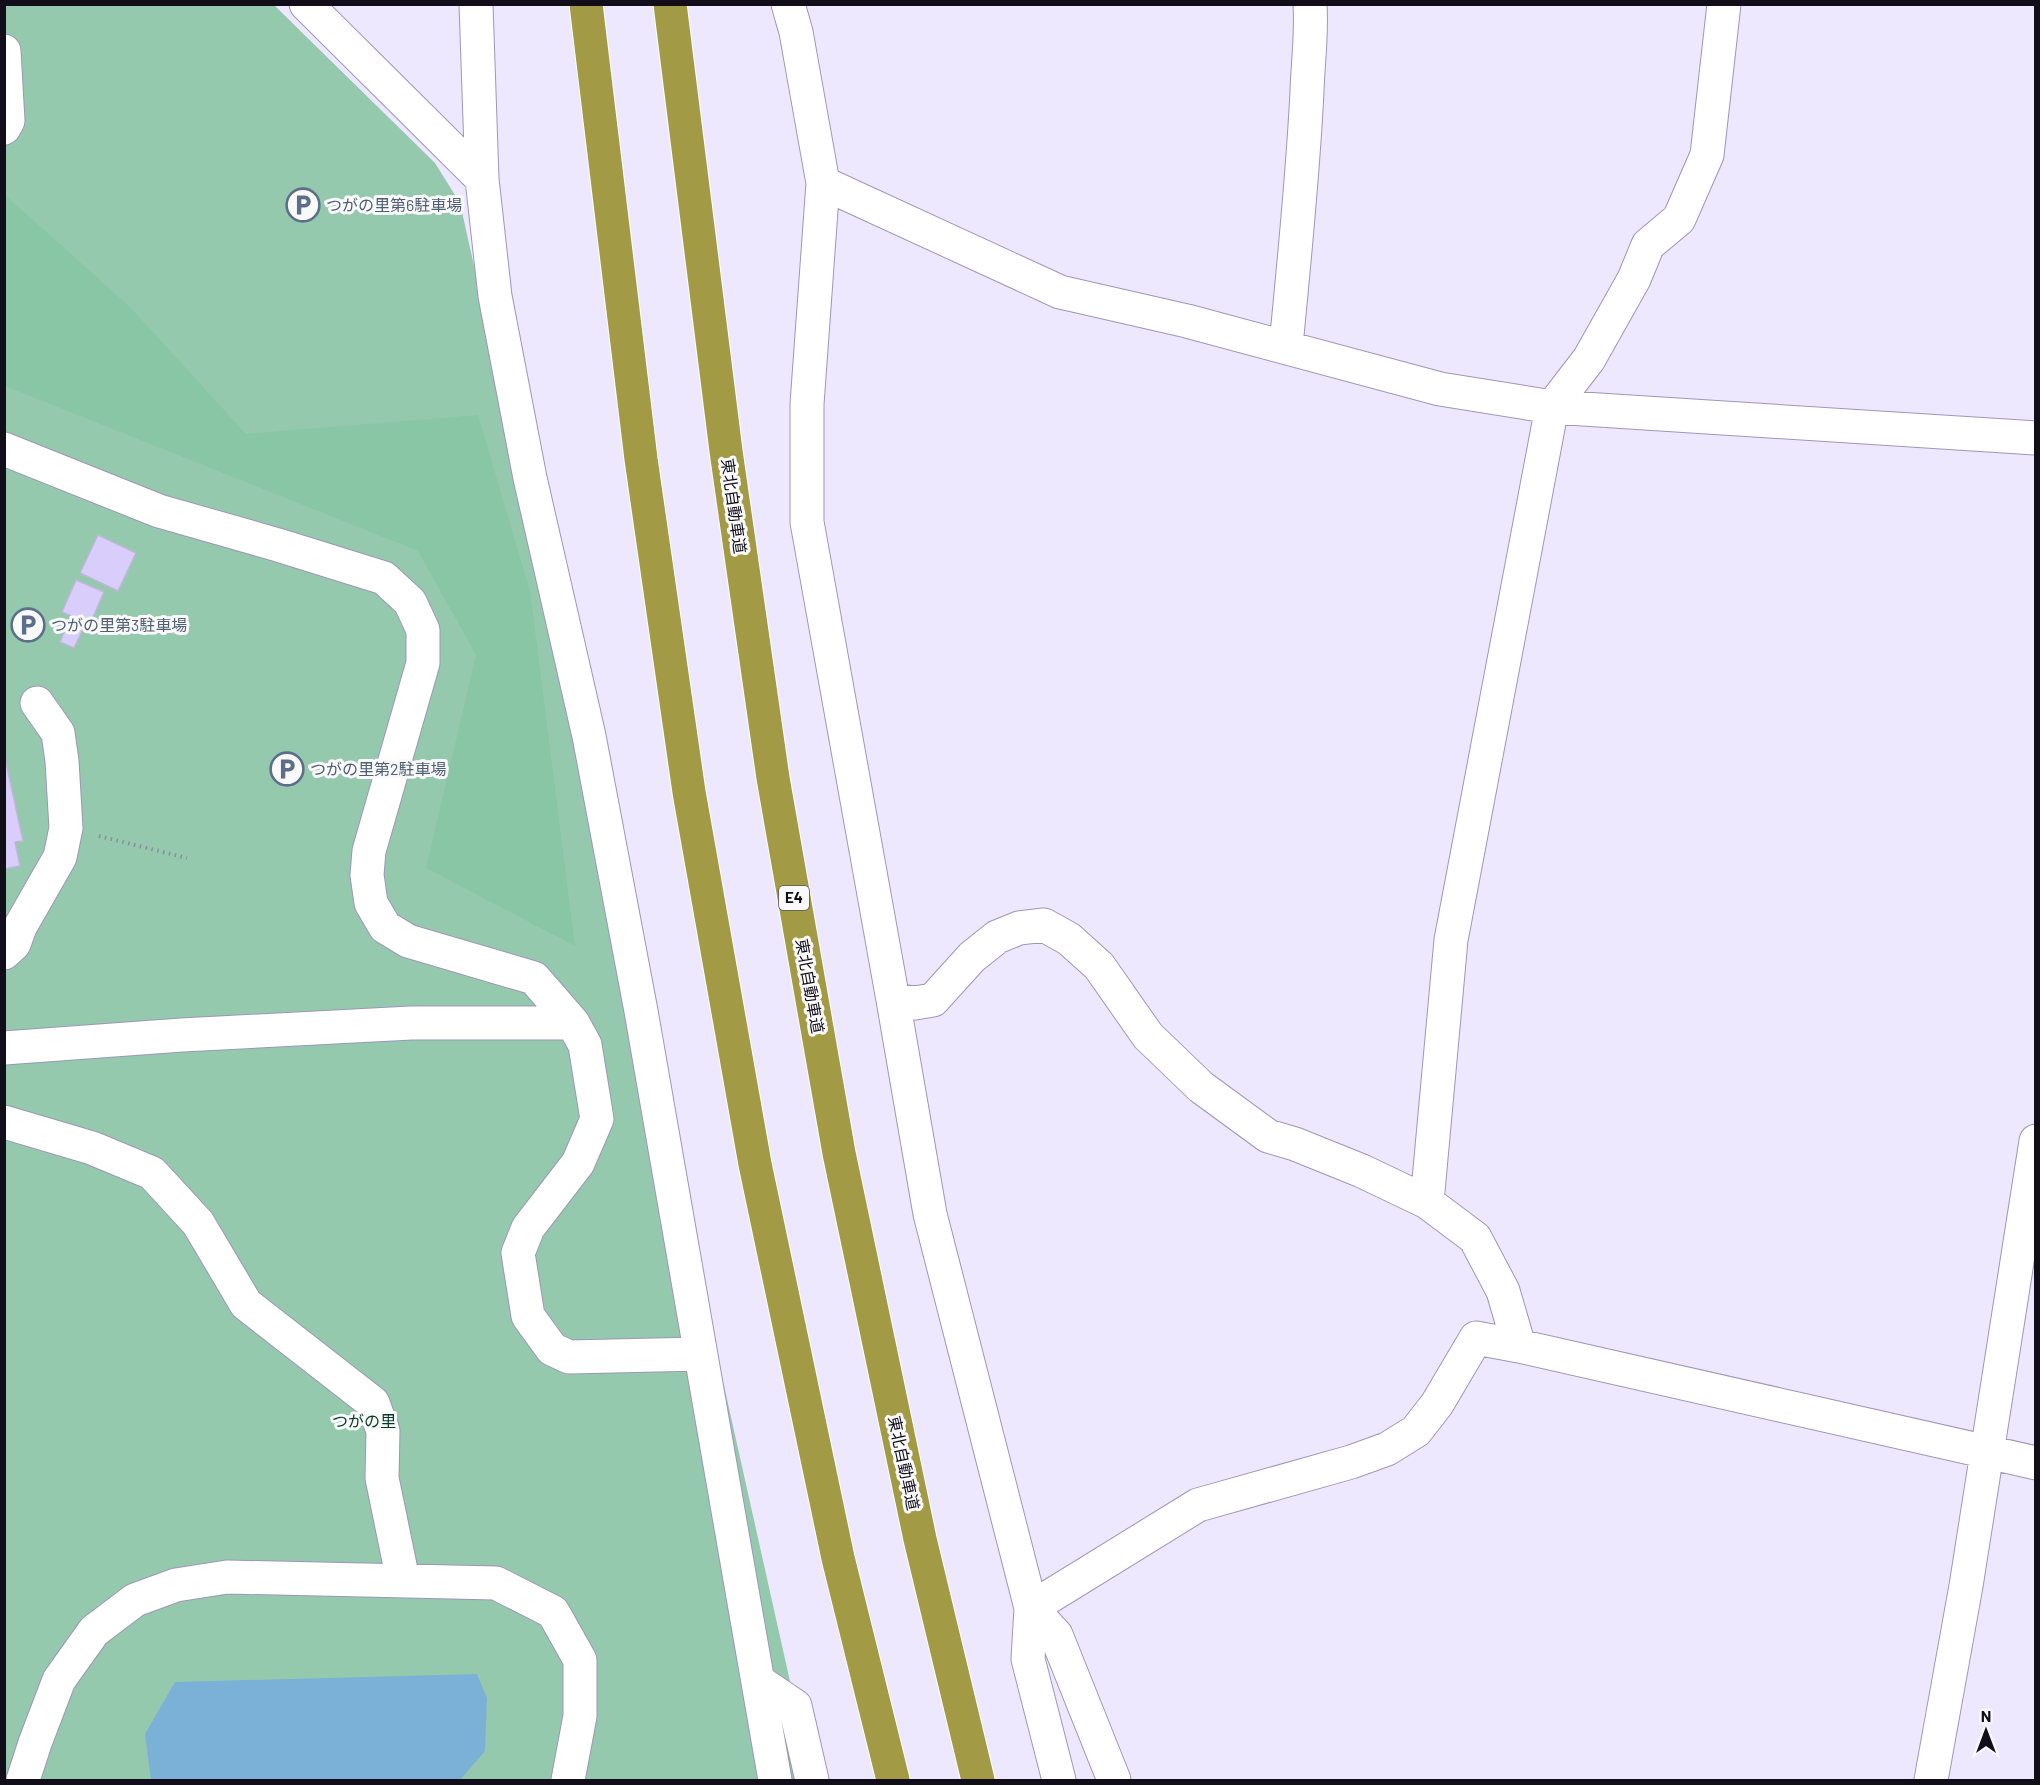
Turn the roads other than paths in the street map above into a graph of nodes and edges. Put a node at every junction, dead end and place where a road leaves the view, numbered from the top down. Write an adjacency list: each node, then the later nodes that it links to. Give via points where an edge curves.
1 (306, 4): 10 (street)
2 (476, 4): 10 (street)
3 (586, 4): 35 (highway, via 641,459 689,792 755,1164 838,1558)
4 (669, 4): 36 (highway, 東北自動車道 / E4, via 726,451 773,778 839,1153 920,1539)
5 (788, 4): 11 (street)
6 (1310, 4): 12 (street, via 1312,32 1303,167)
7 (1724, 4): 13 (street, via 1707,155 1679,219 1648,244 1634,279 1589,359)
8 (4, 51): 9 (street, via 8,121)
9 (4, 128)
10 (482, 180): 25 (street, via 495,296 530,478 591,747)
11 (823, 183): 12 (street, via 1059,292); 18 (street, via 807,404 807,522)
12 (1286, 346): 13 (street, via 1440,389)
13 (1552, 407): 14 (street); 23 (street, via 1451,940)
14 (2036, 438)
15 (4, 449): 19 (street, via 159,511 384,579 410,602 423,630 423,663 369,851 371,903 385,927 408,941 534,978)
16 (37, 703): 17 (street, via 58,733 66,828 60,857 14,944)
17 (4, 953)
18 (893, 1000): 23 (street, via 933,1000 996,937 1019,928 1044,925 1070,939 1099,966 1148,1036 1201,1087 1268,1136); 29 (street, via 930,1214)
19 (573, 1023): 20 (street, via 411,1023); 25 (street, via 585,1045 597,1119 578,1163 528,1228 518,1252 528,1316 552,1349 569,1358)
20 (4, 1048)
21 (4, 1122): 28 (street, via 92,1148 152,1173 198,1223 246,1304 373,1403 383,1431 382,1478)
22 (2036, 1141): 26 (street)
23 (1427, 1202): 24 (street, via 1475,1238 1503,1291)
24 (1519, 1346): 26 (street); 29 (street, via 1476,1338 1437,1404 1416,1431 1387,1449 1198,1505)
25 (700, 1354): 30 (street)
26 (1987, 1453): 27 (street); 39 (street)
27 (2036, 1463)
28 (403, 1580): 31 (street, via 227,1577 176,1585 135,1600 94,1631 59,1680); 32 (street, via 495,1583 553,1612 580,1659 580,1716)
29 (1031, 1608): 37 (street, via 1028,1659); 38 (street, via 1056,1635)
30 (758, 1681): 33 (street); 34 (street, via 795,1706)
31 (23, 1780)
32 (568, 1780)
33 (775, 1780)
34 (812, 1780)
35 (893, 1780)
36 (978, 1780)
37 (1059, 1780)
38 (1114, 1780)
39 (1931, 1780)

